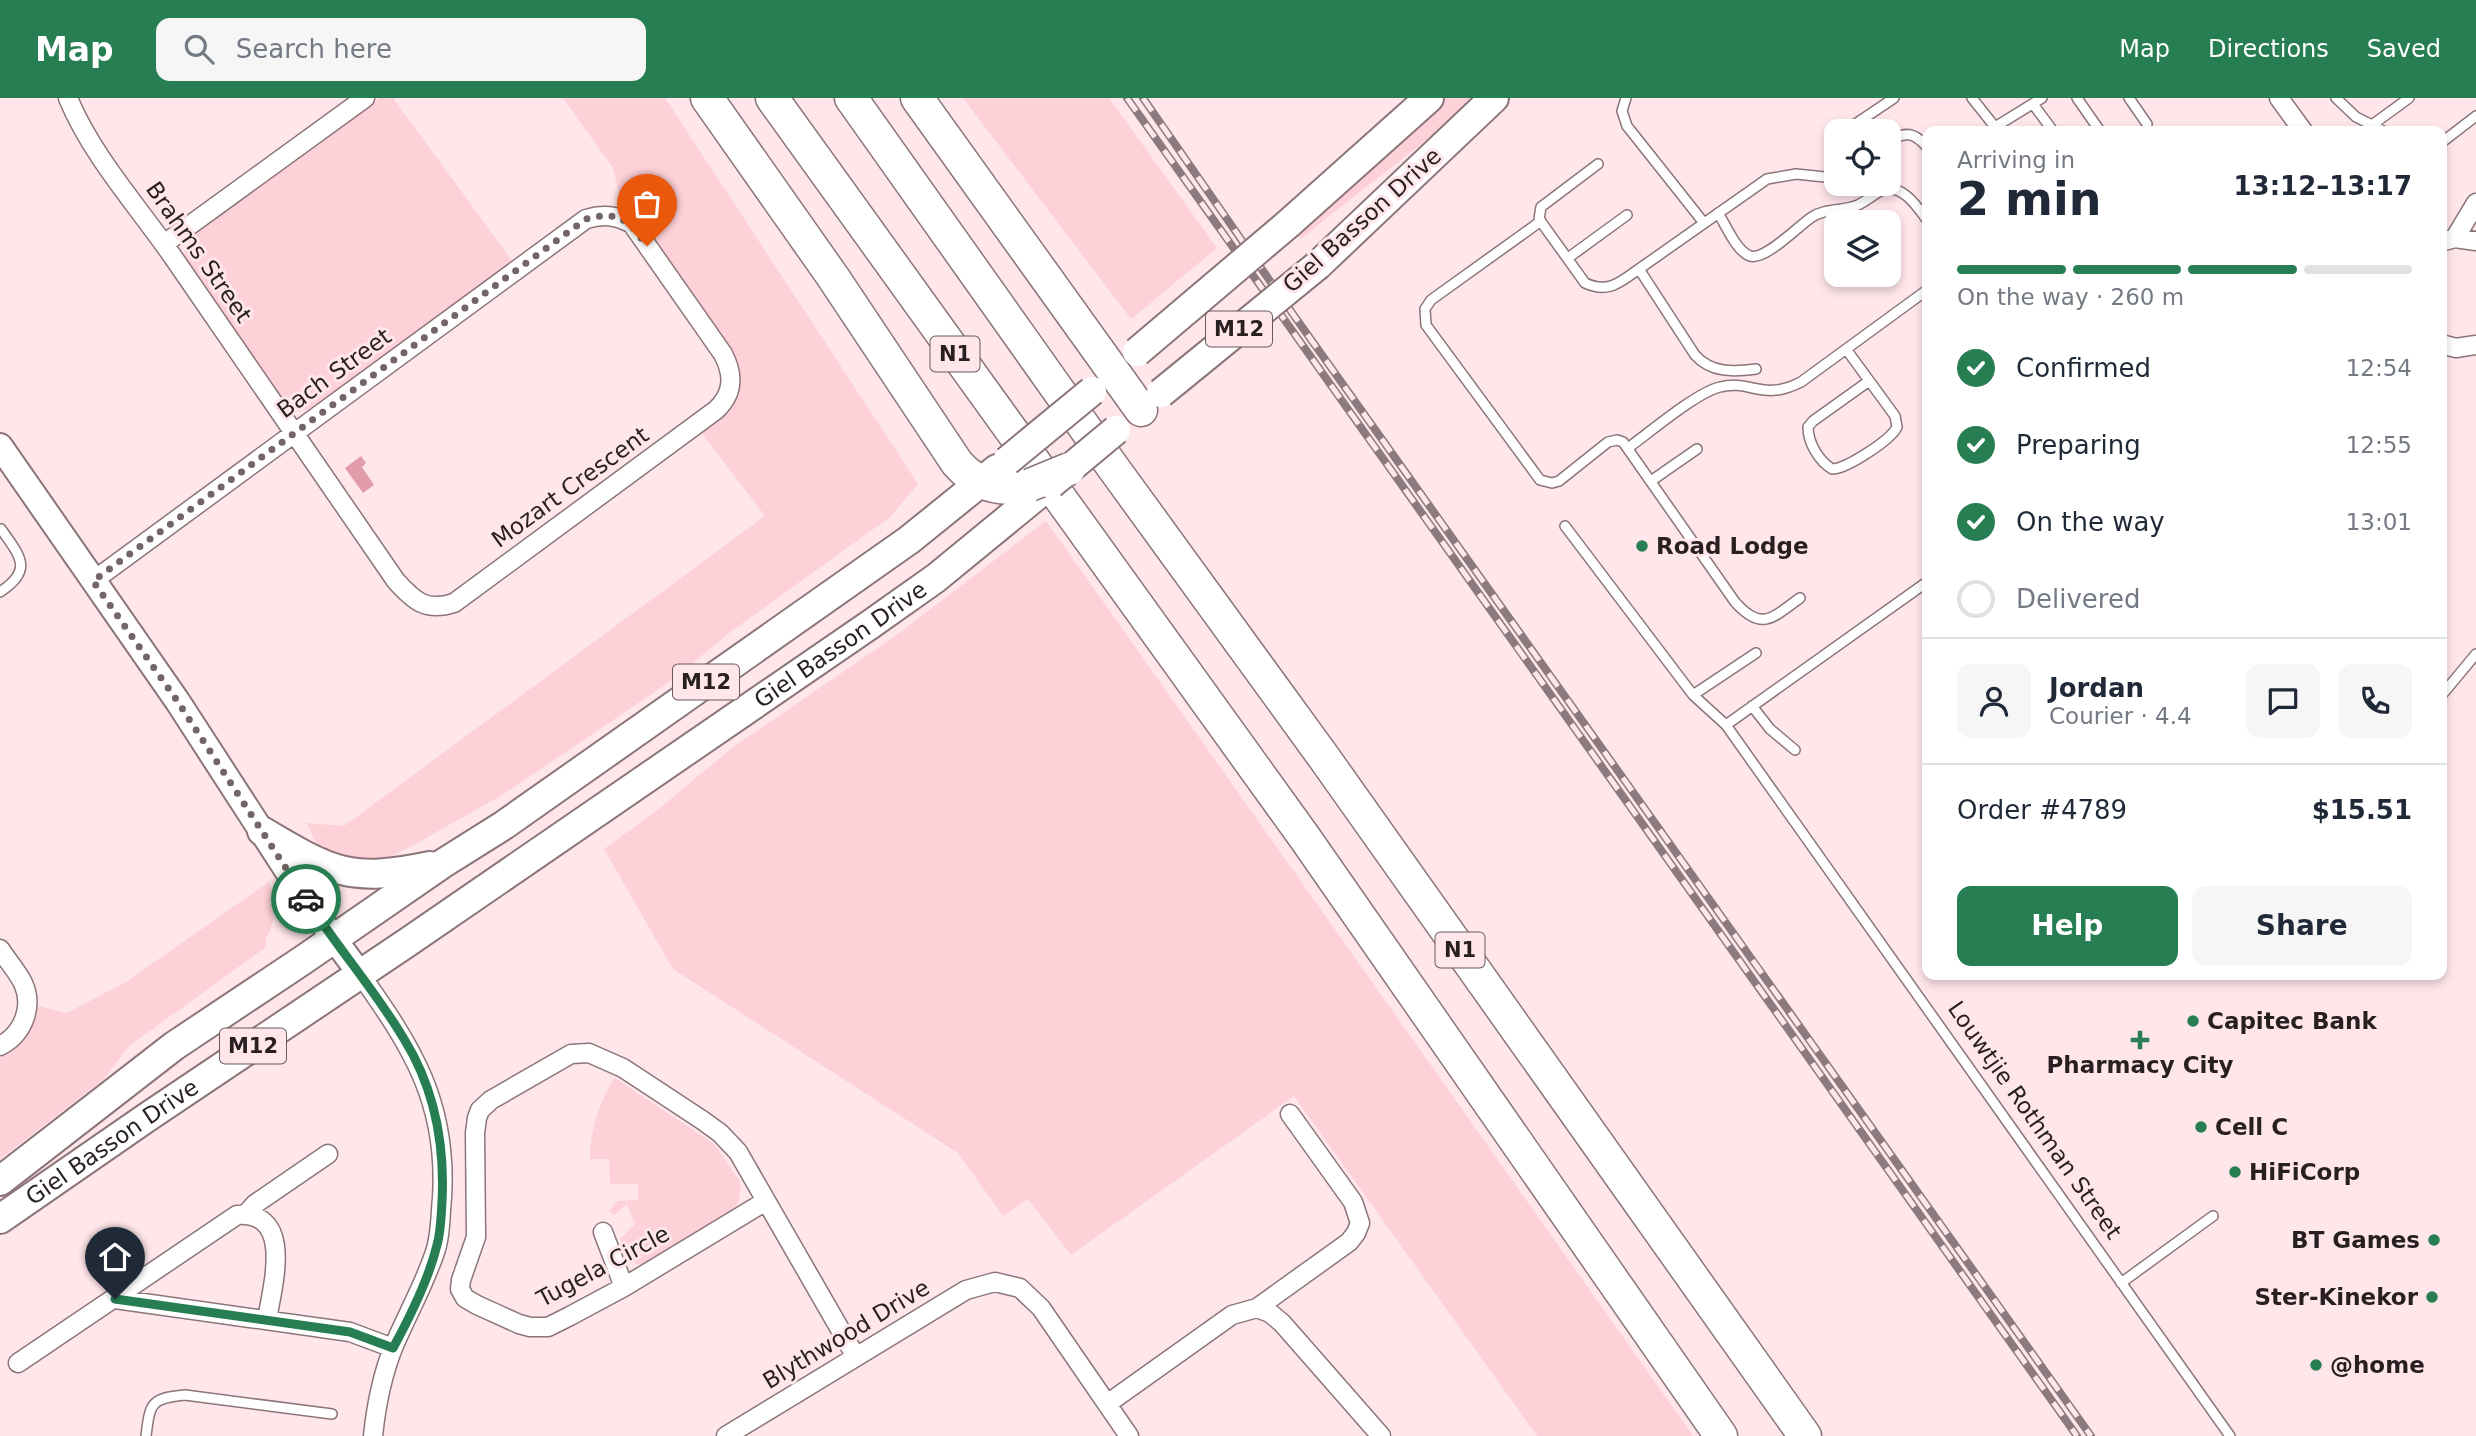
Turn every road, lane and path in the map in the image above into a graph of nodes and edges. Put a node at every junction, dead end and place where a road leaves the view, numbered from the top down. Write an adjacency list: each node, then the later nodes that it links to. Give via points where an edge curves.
1 (68, 98): 41 (street, Brahms Street, via 85,132)
2 (365, 98): 41 (street)
3 (707, 98): 59 (highway, via 957,463)
4 (772, 98): 103 (highway, N1, via 1305,838)
5 (851, 98): 104 (highway, N1)
6 (917, 98): 50 (highway)
7 (1429, 98): 50 (main road, Giel Basson Drive / M12, bridge)
8 (1494, 98): 52 (main road, Giel Basson Drive / M12, bridge, via 1318,265)
9 (1626, 98): 38 (lane, via 1622,111 1627,126)
10 (1894, 98): 19 (lane)
11 (1972, 98): 22 (lane)
12 (2077, 98): 25 (lane)
13 (2129, 98): 20 (lane)
14 (2279, 98): 26 (street)
15 (2336, 98): 21 (lane)
16 (2409, 98): 21 (lane)
17 (2038, 101): 23 (lane); 24 (lane)
18 (2476, 116): 28 (lane)
19 (1863, 119)
20 (2147, 124)
21 (2372, 125)
22 (1991, 126)
23 (2000, 126)
24 (2050, 126)
25 (2097, 126)
26 (2299, 126)
27 (1901, 134): 29 (lane)
28 (2447, 138)
29 (1922, 141)
30 (1598, 164): 37 (lane, via 1541,207)
31 (1824, 177): 34 (lane, via 1796,174 1767,179)
32 (2476, 203): 39 (street)
33 (1922, 213): 34 (lane, via 1900,191 1884,190 1862,203 1814,216 1754,257 1739,247)
34 (1718, 214): 38 (lane)
35 (1627, 215): 42 (lane)
36 (608, 216): 53 (street, Bach Street, via 586,219); 53 (street, Mozart Crescent, via 632,224 723,354 730,367 730,392 716,410 454,603 425,606 411,598)
37 (1541, 221): 42 (lane); 55 (lane, via 1431,300 1425,309 1426,325 1540,480 1559,481 1608,442 1617,440)
38 (1704, 223): 43 (lane)
39 (2447, 238): 40 (street)
40 (2476, 241)
41 (164, 244): 53 (street, Brahms Street)
42 (1568, 258): 43 (lane, via 1585,283 1596,288 1614,286)
43 (1639, 269): 49 (lane, via 1704,365)
44 (1922, 294): 47 (lane)
45 (2476, 345): 46 (street)
46 (2447, 346): 48 (street)
47 (1846, 349): 51 (lane); 55 (lane, via 1788,388 1767,392 1722,386 1712,390)
48 (2476, 362)
49 (1756, 369)
50 (1115, 372): 52 (highway); 59 (main road, Giel Basson Drive / M12, bridge)
51 (1869, 381): 51 (lane, via 1898,427 1845,467 1832,469 1812,444 1808,427)
52 (1151, 402): 57 (main road, Giel Basson Drive / M12, bridge)
53 (294, 433): 63 (street, Bach Street)
54 (0, 446): 63 (street)
55 (1628, 448): 58 (lane)
56 (1697, 449): 58 (lane)
57 (1069, 469): 60 (highway, bridge)
58 (1651, 481): 66 (lane, via 1746,614 1763,621)
59 (980, 482): 60 (highway); 75 (main road, Giel Basson Drive / M12, via 909,540 505,825)
60 (1033, 490): 78 (main road, Giel Basson Drive / M12, via 914,594)
61 (1565, 526): 70 (lane, Louwtjie Rothman Street)
62 (1, 529): 65 (lane, via 22,565 19,576)
63 (93, 581): 74 (street)
64 (1922, 586): 71 (lane)
65 (0, 592)
66 (1800, 598)
67 (1756, 653): 70 (lane)
68 (2476, 654): 69 (lane)
69 (2447, 689)
70 (1693, 695): 72 (lane, Louwtjie Rothman Street)
71 (1752, 706): 72 (lane); 73 (lane)
72 (1726, 725): 88 (lane, Louwtjie Rothman Street)
73 (1795, 750)
74 (262, 831): 75 (main road, via 314,861 355,874 390,874); 76 (street)
75 (442, 864): 76 (main road, Giel Basson Drive / M12)
76 (334, 938): 78 (street); 82 (main road, Giel Basson Drive / M12, via 174,1046)
77 (0, 949): 79 (street, via 26,993 26,1015 16,1033)
78 (360, 974): 86 (main road, Giel Basson Drive / M12); 93 (street, via 417,1061 431,1098 444,1172 439,1239)
79 (0, 1046)
80 (1290, 1114): 91 (street, via 1353,1202 1360,1223 1349,1242)
81 (328, 1154): 84 (street)
82 (0, 1181)
83 (766, 1202): 89 (street, Tugela Circle); 89 (street, Tugela Circle, via 738,1152 720,1133 604,1058 571,1054 491,1100 480,1110 475,1133 477,1237 461,1280 465,1298 519,1324 548,1327); 94 (street, Tugela Circle)
84 (246, 1214): 90 (street, via 237,1215); 92 (street, via 265,1224 276,1244)
85 (2213, 1216): 88 (lane)
86 (0, 1219)
87 (603, 1232): 89 (street)
88 (2121, 1283): 105 (lane, Louwtjie Rothman Street)
89 (624, 1287)
90 (115, 1299): 92 (street); 95 (street)
91 (1257, 1307): 96 (street, via 1232,1315); 102 (street, via 1282,1323)
92 (267, 1320): 93 (street, via 350,1332)
93 (393, 1348): 99 (street, via 376,1407)
94 (856, 1357): 96 (street, Blythwood Drive, via 966,1290 995,1282 1020,1288 1041,1308); 100 (street, Blythwood Drive)
95 (18, 1363)
96 (1107, 1404): 101 (street)
97 (332, 1414): 98 (lane, via 185,1395 168,1397 150,1408)
98 (146, 1436)
99 (373, 1436)
100 (726, 1436)
101 (1129, 1436)
102 (1381, 1436)
103 (1721, 1436)
104 (1805, 1436)
105 (2230, 1436)

